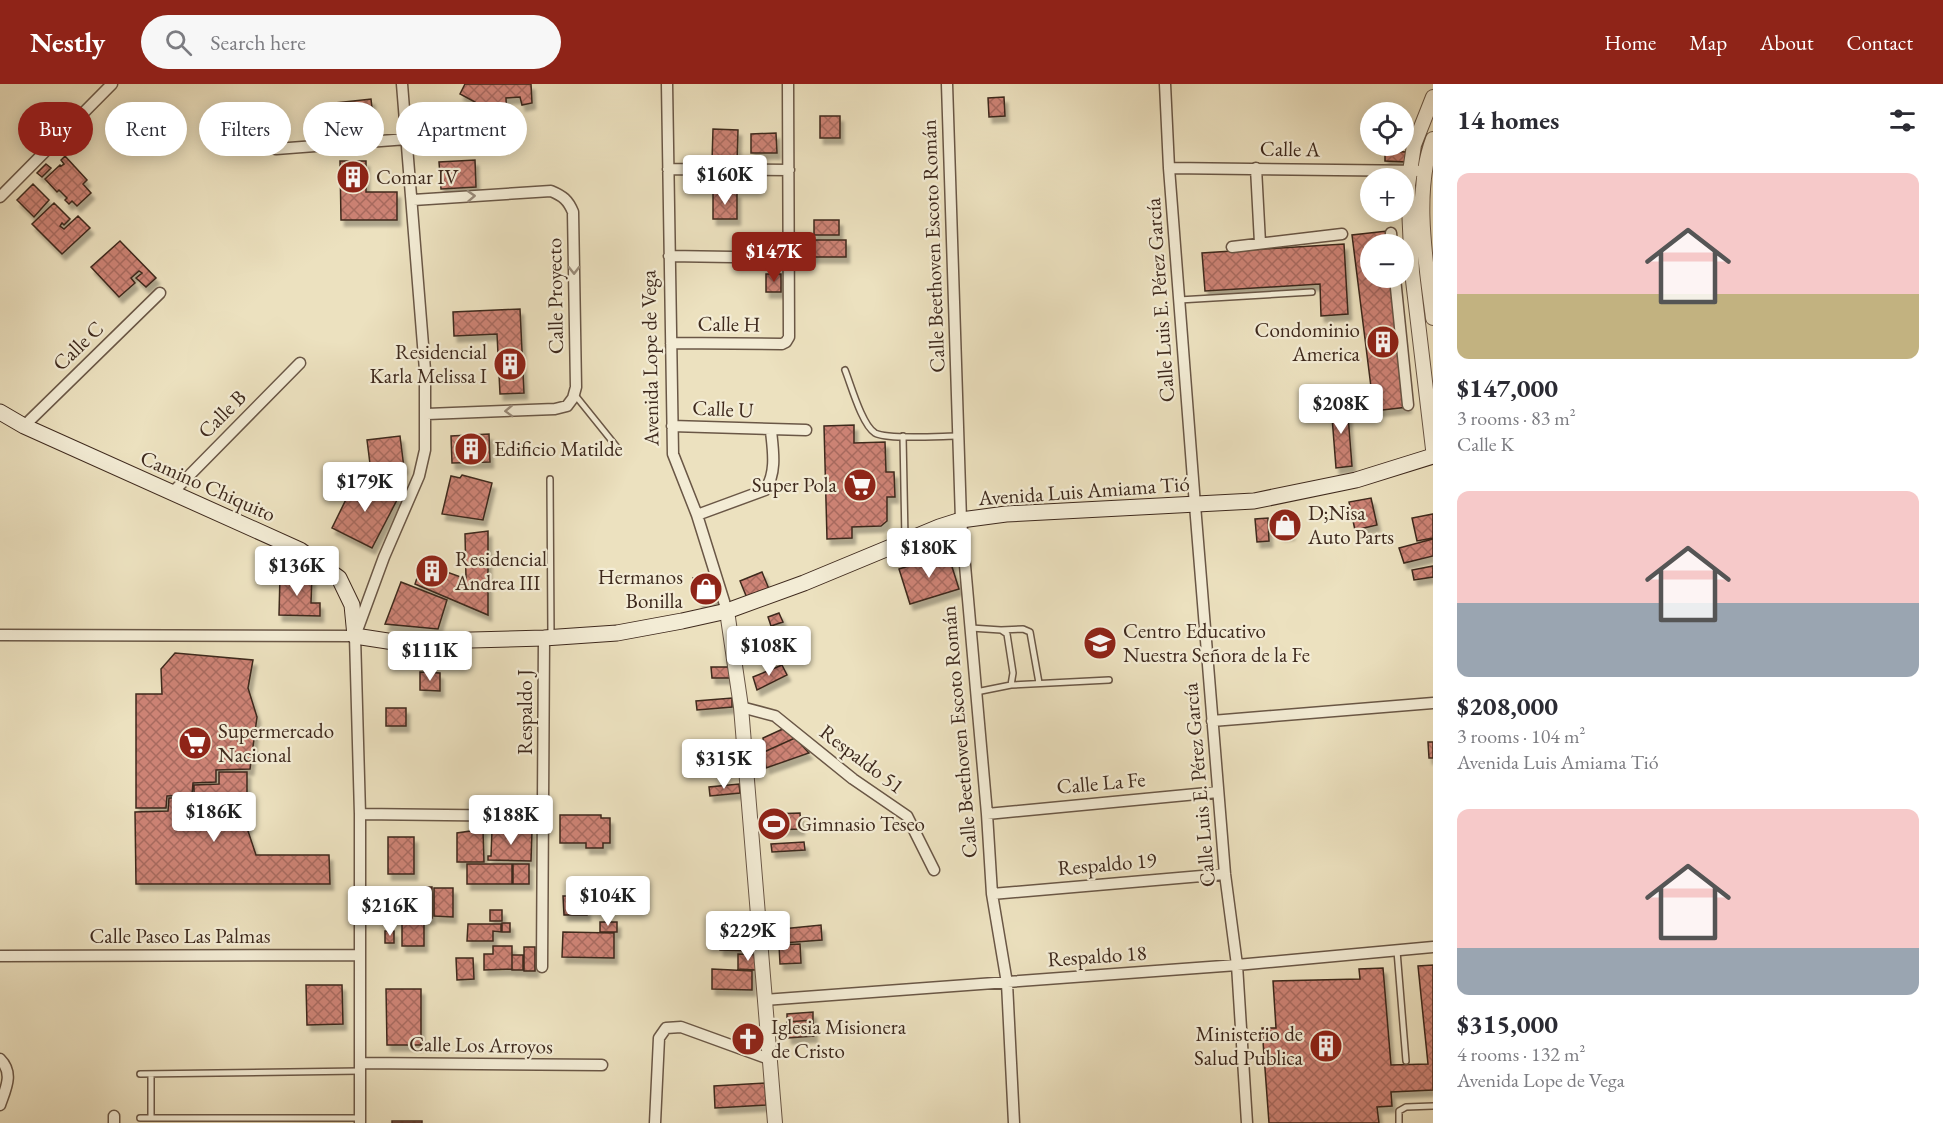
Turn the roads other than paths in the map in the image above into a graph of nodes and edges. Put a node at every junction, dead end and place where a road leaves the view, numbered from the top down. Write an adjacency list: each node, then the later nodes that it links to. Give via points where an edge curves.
1 (112, 84): 21 (street)
2 (402, 84): 8 (street)
3 (667, 84): 16 (street, Avenida Lope de Vega)
4 (788, 84): 18 (street)
5 (947, 84): 48 (street, Calle Beethoven Escoto Román)
6 (1165, 84): 13 (street, Calle Luis E. Pérez García)
7 (1433, 97): 15 (street, via 1414,145)
8 (404, 102)
9 (1433, 139): 20 (street)
10 (396, 140): 11 (street)
11 (291, 148)
12 (409, 156): 22 (street)
13 (1169, 168): 14 (street, Calle A); 34 (street, Calle Luis E. Pérez García)
14 (1256, 168): 17 (street, Calle A); 24 (street)
15 (1410, 168)
16 (668, 169): 18 (street); 26 (street, Avenida Lope de Vega)
17 (1360, 169)
18 (789, 170): 27 (street)
19 (1414, 170): 20 (street, Calle A)
20 (1425, 171): 28 (street, via 1424,221)
21 (0, 197)
22 (413, 200): 39 (street, Calle Proyecto, one-way to 39, via 551,191 569,202 573,212); 42 (street)
23 (1342, 234): 24 (street)
24 (1260, 243): 25 (street)
25 (1232, 247)
26 (669, 256): 27 (street); 36 (street, Avenida Lope de Vega)
27 (789, 258): 36 (street, Calle H, via 786,342)
28 (1430, 271): 29 (street); 35 (street)
29 (1414, 272)
30 (1396, 288): 40 (street)
31 (1414, 288): 50 (street)
32 (1312, 292): 34 (lane)
33 (160, 293): 43 (street, Calle C)
34 (1179, 300): 54 (street, Calle Luis E. Pérez García)
35 (1433, 318)
36 (671, 343): 44 (street, Avenida Lope de Vega)
37 (300, 363): 53 (street, Calle B)
38 (845, 370): 47 (lane, via 867,424 876,433)
39 (574, 393): 42 (street, one-way to 42, via 567,406 555,409); 49 (lane)
40 (1408, 405)
41 (0, 412): 43 (main road, Camino Chiquito)
42 (427, 414): 62 (street, via 419,476)
43 (24, 426): 53 (main road, Camino Chiquito)
44 (672, 426): 45 (street, Calle U); 55 (street, Avenida Lope de Vega, via 672,454)
45 (771, 430): 46 (street, Calle U); 55 (street, Calle U, via 772,473 765,490)
46 (806, 430)
47 (903, 436): 48 (lane); 57 (lane)
48 (958, 436): 56 (street, Calle Beethoven Escoto Román)
49 (616, 446)
50 (1433, 449)
51 (1433, 456): 54 (main road, Avenida Luis Amiama Tió, via 1356,480 1254,501)
52 (550, 479): 63 (lane)
53 (172, 493): 62 (main road, Camino Chiquito, via 300,550 339,578 352,605)
54 (1195, 505): 56 (main road, Avenida Luis Amiama Tió, via 1006,514); 70 (street, Calle Luis E. Pérez García)
55 (697, 515): 58 (street, Avenida Lope de Vega)
56 (961, 520): 57 (main road, Avenida Luis Amiama Tió); 59 (street, Calle Beethoven Escoto Román)
57 (905, 541): 58 (main road, Avenida Luis Amiama Tió)
58 (727, 611): 63 (main road, Avenida Luis Amiama Tió, via 617,633); 69 (street, Avenida Lope de Vega)
59 (971, 628): 60 (lane); 67 (street, Calle Beethoven Escoto Román)
60 (1001, 630): 65 (lane, via 1023,628 1030,632); 66 (lane, via 1007,634)
61 (0, 635): 62 (street)
62 (355, 636): 63 (main road, Avenida Luis Amiama Tió, via 394,642); 73 (street)
63 (548, 637): 74 (street, Respaldo J)
64 (1109, 680): 65 (lane)
65 (1039, 684): 66 (lane)
66 (1011, 685): 67 (lane)
67 (976, 692): 72 (street, Calle Beethoven Escoto Román)
68 (1433, 702): 70 (street)
69 (741, 707): 75 (street, Respaldo 51, via 775,716 853,779 907,816); 85 (street, Avenida Lope de Vega)
70 (1212, 721): 71 (street, Calle Luis E. Pérez García)
71 (1218, 792): 72 (street, Calle La Fe); 76 (street, Calle Luis E. Pérez García)
72 (987, 813): 77 (street, Calle Beethoven Escoto Román)
73 (360, 814): 74 (street); 81 (street)
74 (544, 816): 83 (street, Respaldo J)
75 (934, 870)
76 (1225, 873): 77 (street, Respaldo 19); 82 (street, Calle Luis E. Pérez García)
77 (992, 894): 84 (street, Calle Beethoven Escoto Román)
78 (1433, 947): 79 (street, Respaldo 18)
79 (1397, 951): 82 (street, Respaldo 18); 88 (lane)
80 (0, 956): 81 (street, Calle Paseo Las Palmas)
81 (360, 956): 90 (street)
82 (1236, 965): 84 (street, Respaldo 18); 101 (street, Calle Luis E. Pérez García)
83 (542, 967)
84 (1006, 983): 85 (street, Respaldo 18); 100 (street, Calle Beethoven Escoto Román)
85 (764, 1000): 87 (street, Avenida Lope de Vega)
86 (0, 1059): 93 (street, via 9,1080)
87 (769, 1059): 98 (street, via 681,1027 666,1029 659,1038); 99 (street, Avenida Lope de Vega)
88 (1406, 1061)
89 (602, 1065): 90 (street, Calle Los Arroyos)
90 (360, 1067): 92 (lane); 97 (street)
91 (140, 1074): 92 (lane)
92 (151, 1074): 96 (lane)
93 (0, 1105)
94 (1433, 1106): 102 (lane, via 1406,1107 1399,1111)
95 (140, 1118): 96 (lane)
96 (151, 1118): 97 (lane)
97 (360, 1120)
98 (655, 1123)
99 (775, 1123)
100 (1014, 1123)
101 (1247, 1123)
102 (1399, 1123)

